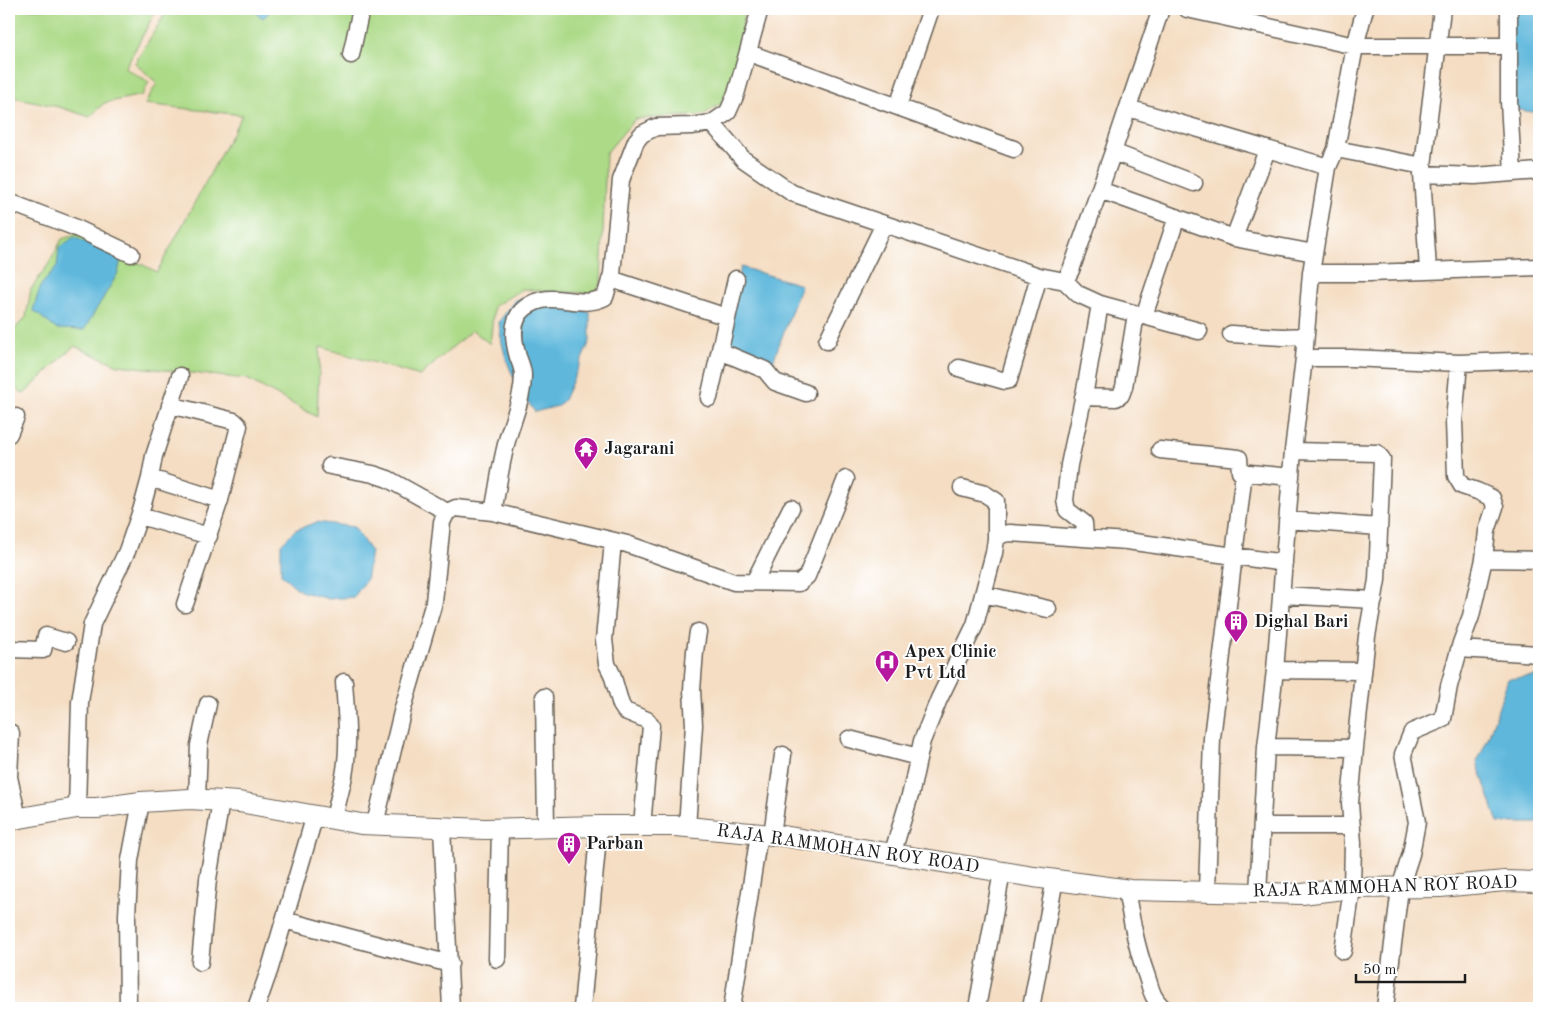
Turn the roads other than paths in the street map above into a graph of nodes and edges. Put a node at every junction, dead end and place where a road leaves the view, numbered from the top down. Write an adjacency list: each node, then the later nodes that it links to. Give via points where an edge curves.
1 (361, 9): 13 (street)
2 (760, 9): 12 (street)
3 (931, 9): 14 (street)
4 (1158, 9): 15 (street)
5 (1187, 9): 10 (street)
6 (1365, 9): 10 (street)
7 (1442, 9): 9 (street)
8 (1509, 9): 11 (street)
9 (1437, 45): 10 (street); 11 (street); 22 (street)
10 (1355, 46): 18 (street)
11 (1508, 46): 24 (street)
12 (749, 53): 14 (street); 16 (street, via 728,112)
13 (351, 55)
14 (898, 106): 17 (street)
15 (1128, 108): 19 (street); 20 (street)
16 (712, 123): 29 (street, via 743,159 792,193); 37 (street, via 656,127 636,141 621,180)
17 (1014, 149)
18 (1336, 149): 21 (street); 22 (street)
19 (1267, 150): 21 (street); 30 (street)
20 (1113, 152): 25 (street); 26 (street)
21 (1328, 167): 32 (street)
22 (1422, 170): 24 (street, via 1475,176); 34 (street)
23 (1539, 171): 24 (street)
24 (1513, 173)
25 (1194, 183)
26 (1100, 190): 28 (street); 39 (street)
27 (9, 202): 31 (street)
28 (1177, 217): 30 (street); 41 (street)
29 (884, 224): 36 (street); 46 (street)
30 (1234, 238): 32 (street)
31 (131, 254)
32 (1314, 254): 35 (street)
33 (1539, 267): 34 (street)
34 (1428, 270): 35 (street)
35 (1311, 273): 45 (street)
36 (1039, 276): 39 (street); 51 (street, via 1009,380)
37 (611, 279): 42 (street); 70 (street, via 605,297 596,302 555,298 538,301 515,320 513,332 524,373 521,400 507,438)
38 (736, 279): 42 (street)
39 (1064, 281): 40 (street, via 1078,294)
40 (1100, 304): 41 (street); 54 (street)
41 (1140, 315): 43 (street); 54 (street, via 1121,395 1116,398)
42 (727, 317): 47 (street)
43 (1200, 331)
44 (1231, 334): 45 (street)
45 (1305, 336): 48 (street)
46 (828, 341)
47 (720, 351): 53 (street, via 765,370 775,382); 55 (street)
48 (1304, 358): 50 (street); 60 (street)
49 (1539, 360): 50 (street)
50 (1459, 363): 79 (street, via 1454,422 1456,476 1462,486 1492,498 1495,507 1487,531)
51 (959, 368)
52 (180, 376): 56 (street)
53 (806, 393)
54 (1083, 397): 75 (street, via 1065,500 1068,510 1084,523)
55 (709, 398)
56 (170, 405): 64 (street); 67 (street, via 234,421 238,426)
57 (16, 417): 58 (street)
58 (9, 434)
59 (1160, 450): 62 (street, via 1239,458 1240,472)
60 (1293, 451): 63 (street); 73 (street, via 1377,452 1382,459)
61 (330, 466): 69 (street, via 388,479)
62 (1244, 472): 63 (street); 78 (street)
63 (1291, 477): 72 (street)
64 (150, 478): 67 (street); 71 (street)
65 (846, 479): 82 (street, via 804,581)
66 (962, 488): 76 (street, via 985,494 996,501)
67 (220, 500): 74 (street)
68 (791, 508): 82 (street)
69 (447, 512): 70 (street, via 456,508); 110 (street, via 442,522 434,602 403,708)
70 (493, 512): 77 (street)
71 (140, 516): 74 (street); 107 (street, via 128,551 92,624 80,702)
72 (1287, 520): 73 (street); 81 (street)
73 (1379, 527): 85 (street)
74 (209, 536): 86 (street)
75 (1086, 538): 76 (street, via 1010,533); 78 (street)
76 (996, 540): 83 (street)
77 (613, 541): 82 (street, via 734,582); 112 (street, via 604,651 621,706 647,720 651,726)
78 (1233, 555): 81 (street); 127 (street, via 1212,738)
79 (1484, 559): 80 (street); 91 (street, via 1471,616)
80 (1539, 560)
81 (1284, 563): 84 (street)
82 (754, 582)
83 (983, 594): 87 (street); 103 (street, via 975,625 939,699)
84 (1281, 595): 85 (street); 93 (street)
85 (1374, 600): 94 (street)
86 (185, 604)
87 (1048, 609)
88 (698, 632): 116 (street, via 692,690 694,725)
89 (66, 642): 90 (street, via 46,636 43,650)
90 (9, 649)
91 (1459, 649): 92 (street); 125 (street, via 1443,719 1412,732 1403,754 1417,822)
92 (1539, 654)
93 (1275, 670): 94 (street); 100 (street)
94 (1363, 670): 101 (street)
95 (344, 682): 108 (street, via 347,727 344,775)
96 (544, 697): 115 (street)
97 (208, 704): 104 (street, via 199,745)
98 (12, 732): 109 (street, via 9,777)
99 (849, 740): 103 (street)
100 (1266, 747): 101 (street); 113 (street)
101 (1355, 748): 114 (street, via 1350,804)
102 (783, 755): 119 (street)
103 (918, 757): 120 (street)
104 (197, 799): 105 (main road, RAJA RAMMOHAN ROY ROAD); 106 (main road, RAJA RAMMOHAN ROY ROAD)
105 (220, 801): 108 (main road, RAJA RAMMOHAN ROY ROAD); 132 (street)
106 (141, 802): 107 (main road, RAJA RAMMOHAN ROY ROAD); 135 (street, via 130,860)
107 (77, 808): 109 (main road, RAJA RAMMOHAN ROY ROAD)
108 (324, 817): 110 (main road, RAJA RAMMOHAN ROY ROAD); 129 (street)
109 (13, 819)
110 (375, 824): 117 (main road, RAJA RAMMOHAN ROY ROAD)
111 (599, 826): 112 (main road, RAJA RAMMOHAN ROY ROAD); 115 (main road, RAJA RAMMOHAN ROY ROAD); 138 (street)
112 (642, 826): 116 (main road, RAJA RAMMOHAN ROY ROAD)
113 (1262, 826): 114 (street); 128 (street)
114 (1352, 826): 124 (street)
115 (546, 827): 118 (main road, RAJA RAMMOHAN ROY ROAD)
116 (687, 827): 119 (main road, RAJA RAMMOHAN ROY ROAD)
117 (442, 828): 118 (main road, RAJA RAMMOHAN ROY ROAD); 133 (street)
118 (500, 828): 131 (street)
119 (765, 835): 120 (main road, RAJA RAMMOHAN ROY ROAD); 139 (street)
120 (892, 855): 121 (main road, RAJA RAMMOHAN ROY ROAD)
121 (1002, 872): 122 (main road, RAJA RAMMOHAN ROY ROAD); 140 (street)
122 (1055, 879): 126 (main road, RAJA RAMMOHAN ROY ROAD); 141 (street)
123 (1539, 882): 125 (main road, RAJA RAMMOHAN ROY ROAD)
124 (1352, 888): 125 (main road, RAJA RAMMOHAN ROY ROAD); 128 (main road, RAJA RAMMOHAN ROY ROAD, via 1302,894); 130 (street)
125 (1400, 888): 142 (street)
126 (1126, 889): 127 (main road, RAJA RAMMOHAN ROY ROAD); 134 (street, via 1139,957 1150,992)
127 (1207, 891): 128 (main road, RAJA RAMMOHAN ROY ROAD)
128 (1258, 893)
129 (284, 920): 133 (street); 136 (street)
130 (1343, 952)
131 (497, 959)
132 (200, 962)
133 (450, 964): 137 (street)
134 (1159, 1007)
135 (128, 1008)
136 (256, 1008)
137 (451, 1008)
138 (582, 1008)
139 (732, 1008)
140 (977, 1008)
141 (1031, 1008)
142 (1385, 1008)

